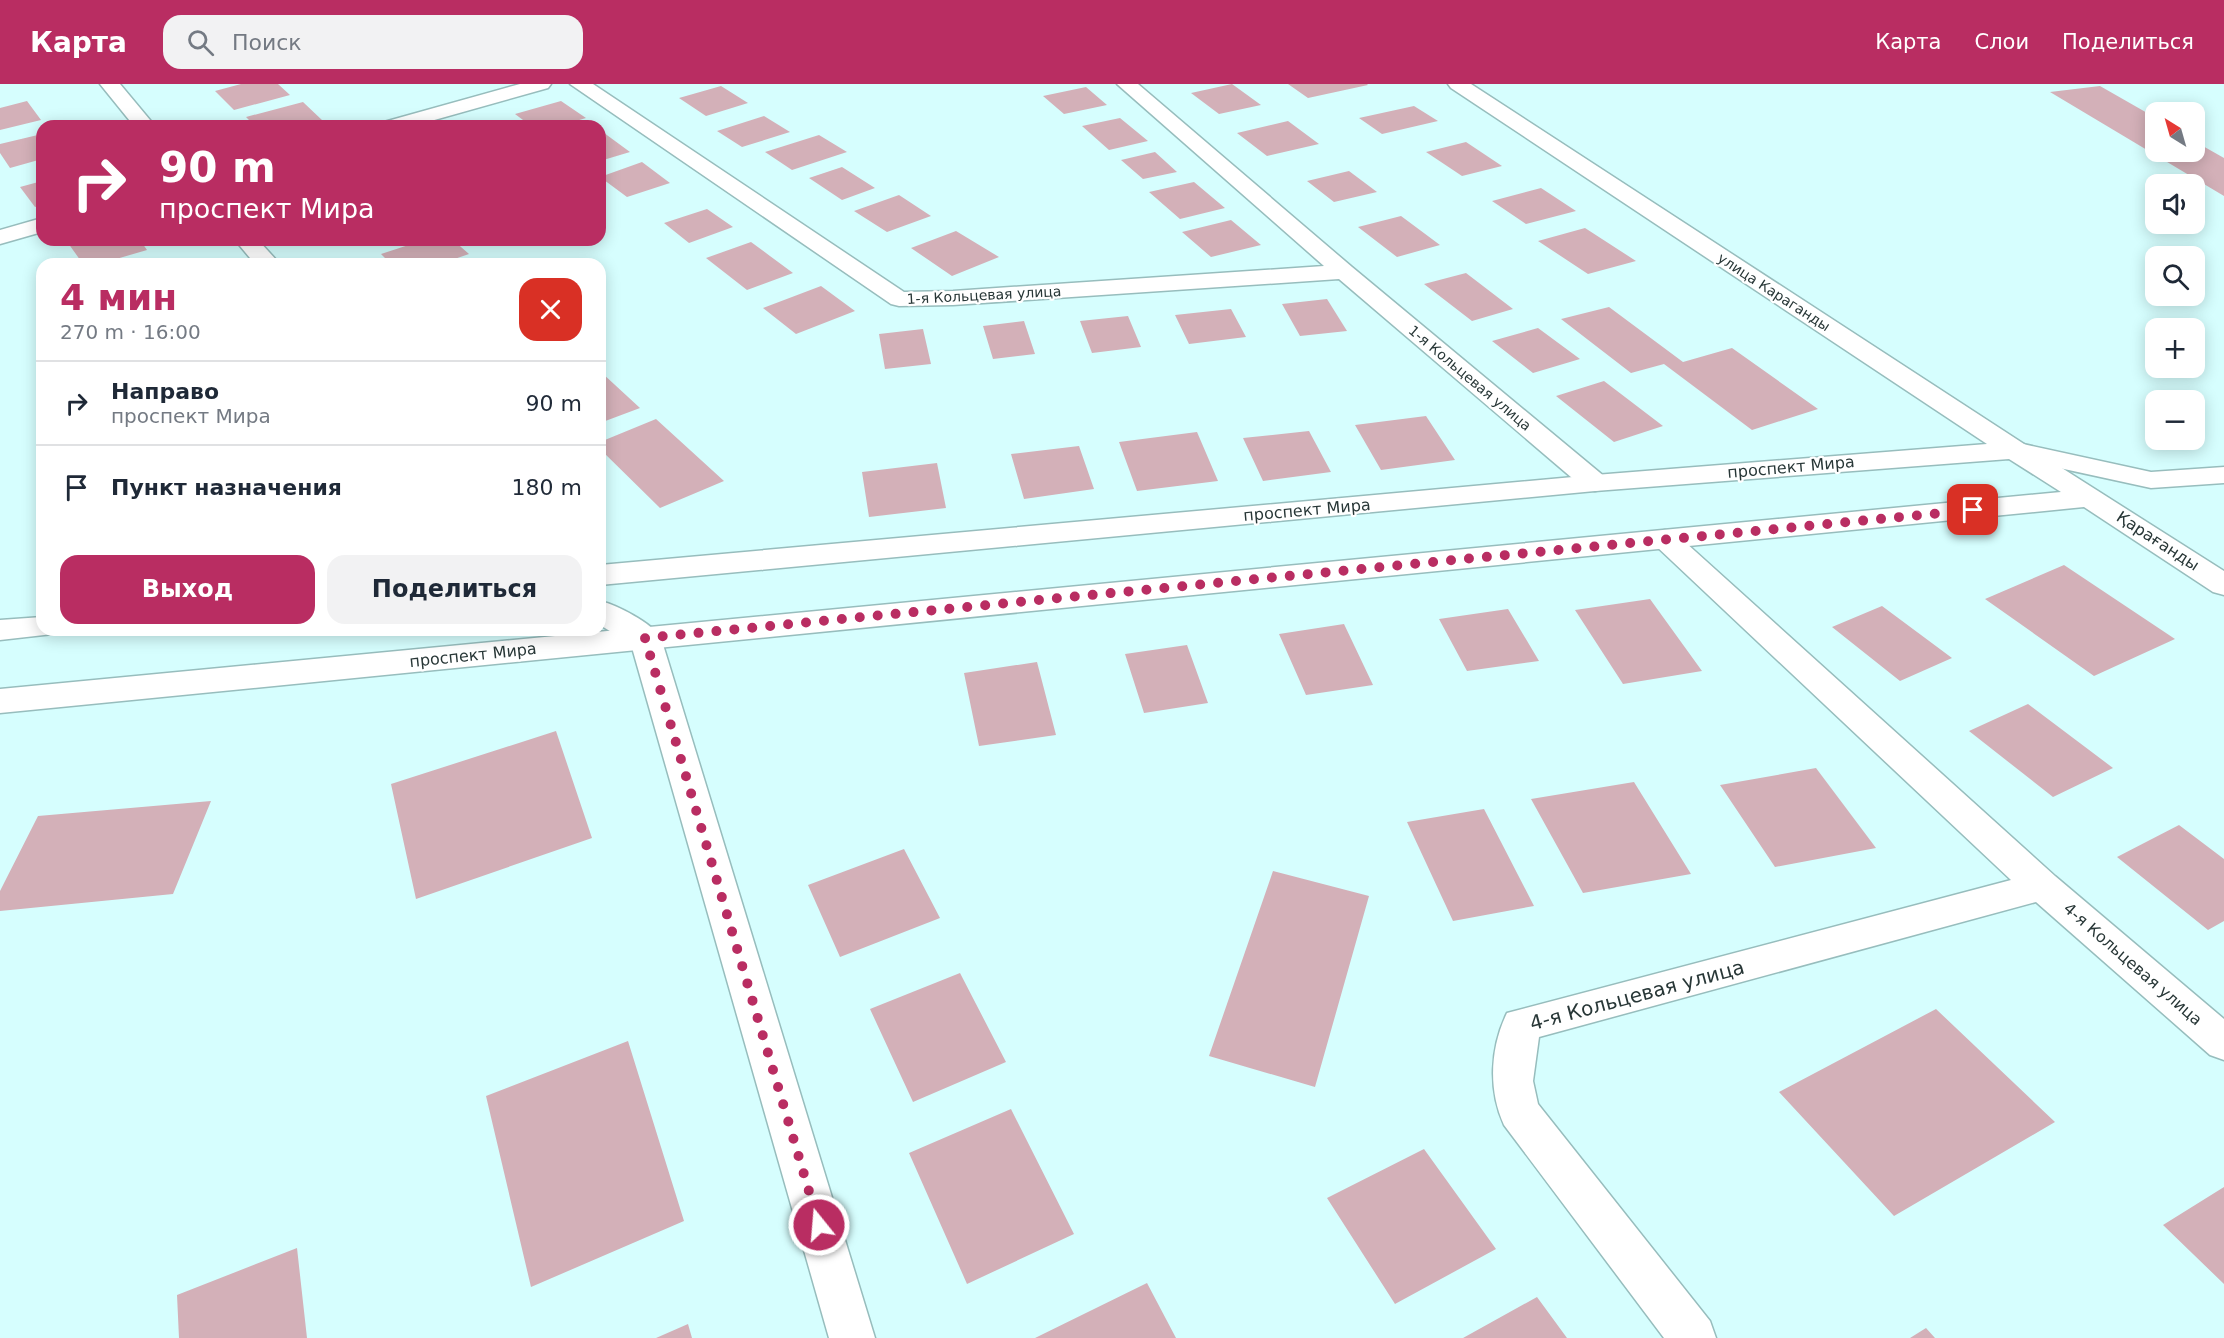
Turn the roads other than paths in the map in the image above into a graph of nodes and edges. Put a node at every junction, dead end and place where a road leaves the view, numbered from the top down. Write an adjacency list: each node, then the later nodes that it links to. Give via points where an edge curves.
1 (110, 84): 6 (street)
2 (541, 84): 7 (street)
3 (580, 84): 12 (street, 1-я Кольцевая улица, via 899,299)
4 (1127, 84): 12 (street, 1-я Кольцевая улица)
5 (1458, 84): 13 (street, улица Караганды)
6 (140, 120)
7 (412, 120)
8 (36, 227): 9 (street)
9 (0, 237)
10 (252, 246): 11 (street)
11 (262, 258)
12 (1344, 272): 16 (street, 1-я Кольцевая улица)
13 (2014, 450): 15 (street); 16 (street, проспект Мира); 17 (street, улица Караганды)
14 (2224, 475): 15 (street)
15 (2151, 480): 17 (street, проспект Мира)
16 (1595, 483): 19 (street, проспект Мира)
17 (2092, 498): 18 (street, проспект Мира); 20 (street, Қарағанды)
18 (1665, 539): 24 (street, проспект Мира); 26 (street, 4-я Кольцевая улица)
19 (606, 574)
20 (2224, 585)
21 (606, 615): 24 (street)
22 (36, 627): 23 (street)
23 (0, 630)
24 (645, 638): 25 (street, проспект Мира); 28 (street)
25 (0, 701)
26 (2042, 886): 27 (street, 4-я Кольцевая улица); 29 (street, 4-я Кольцевая улица, via 1521,1025 1512,1081 1519,1112)
27 (2224, 1043)
28 (852, 1338)
29 (1693, 1338)

